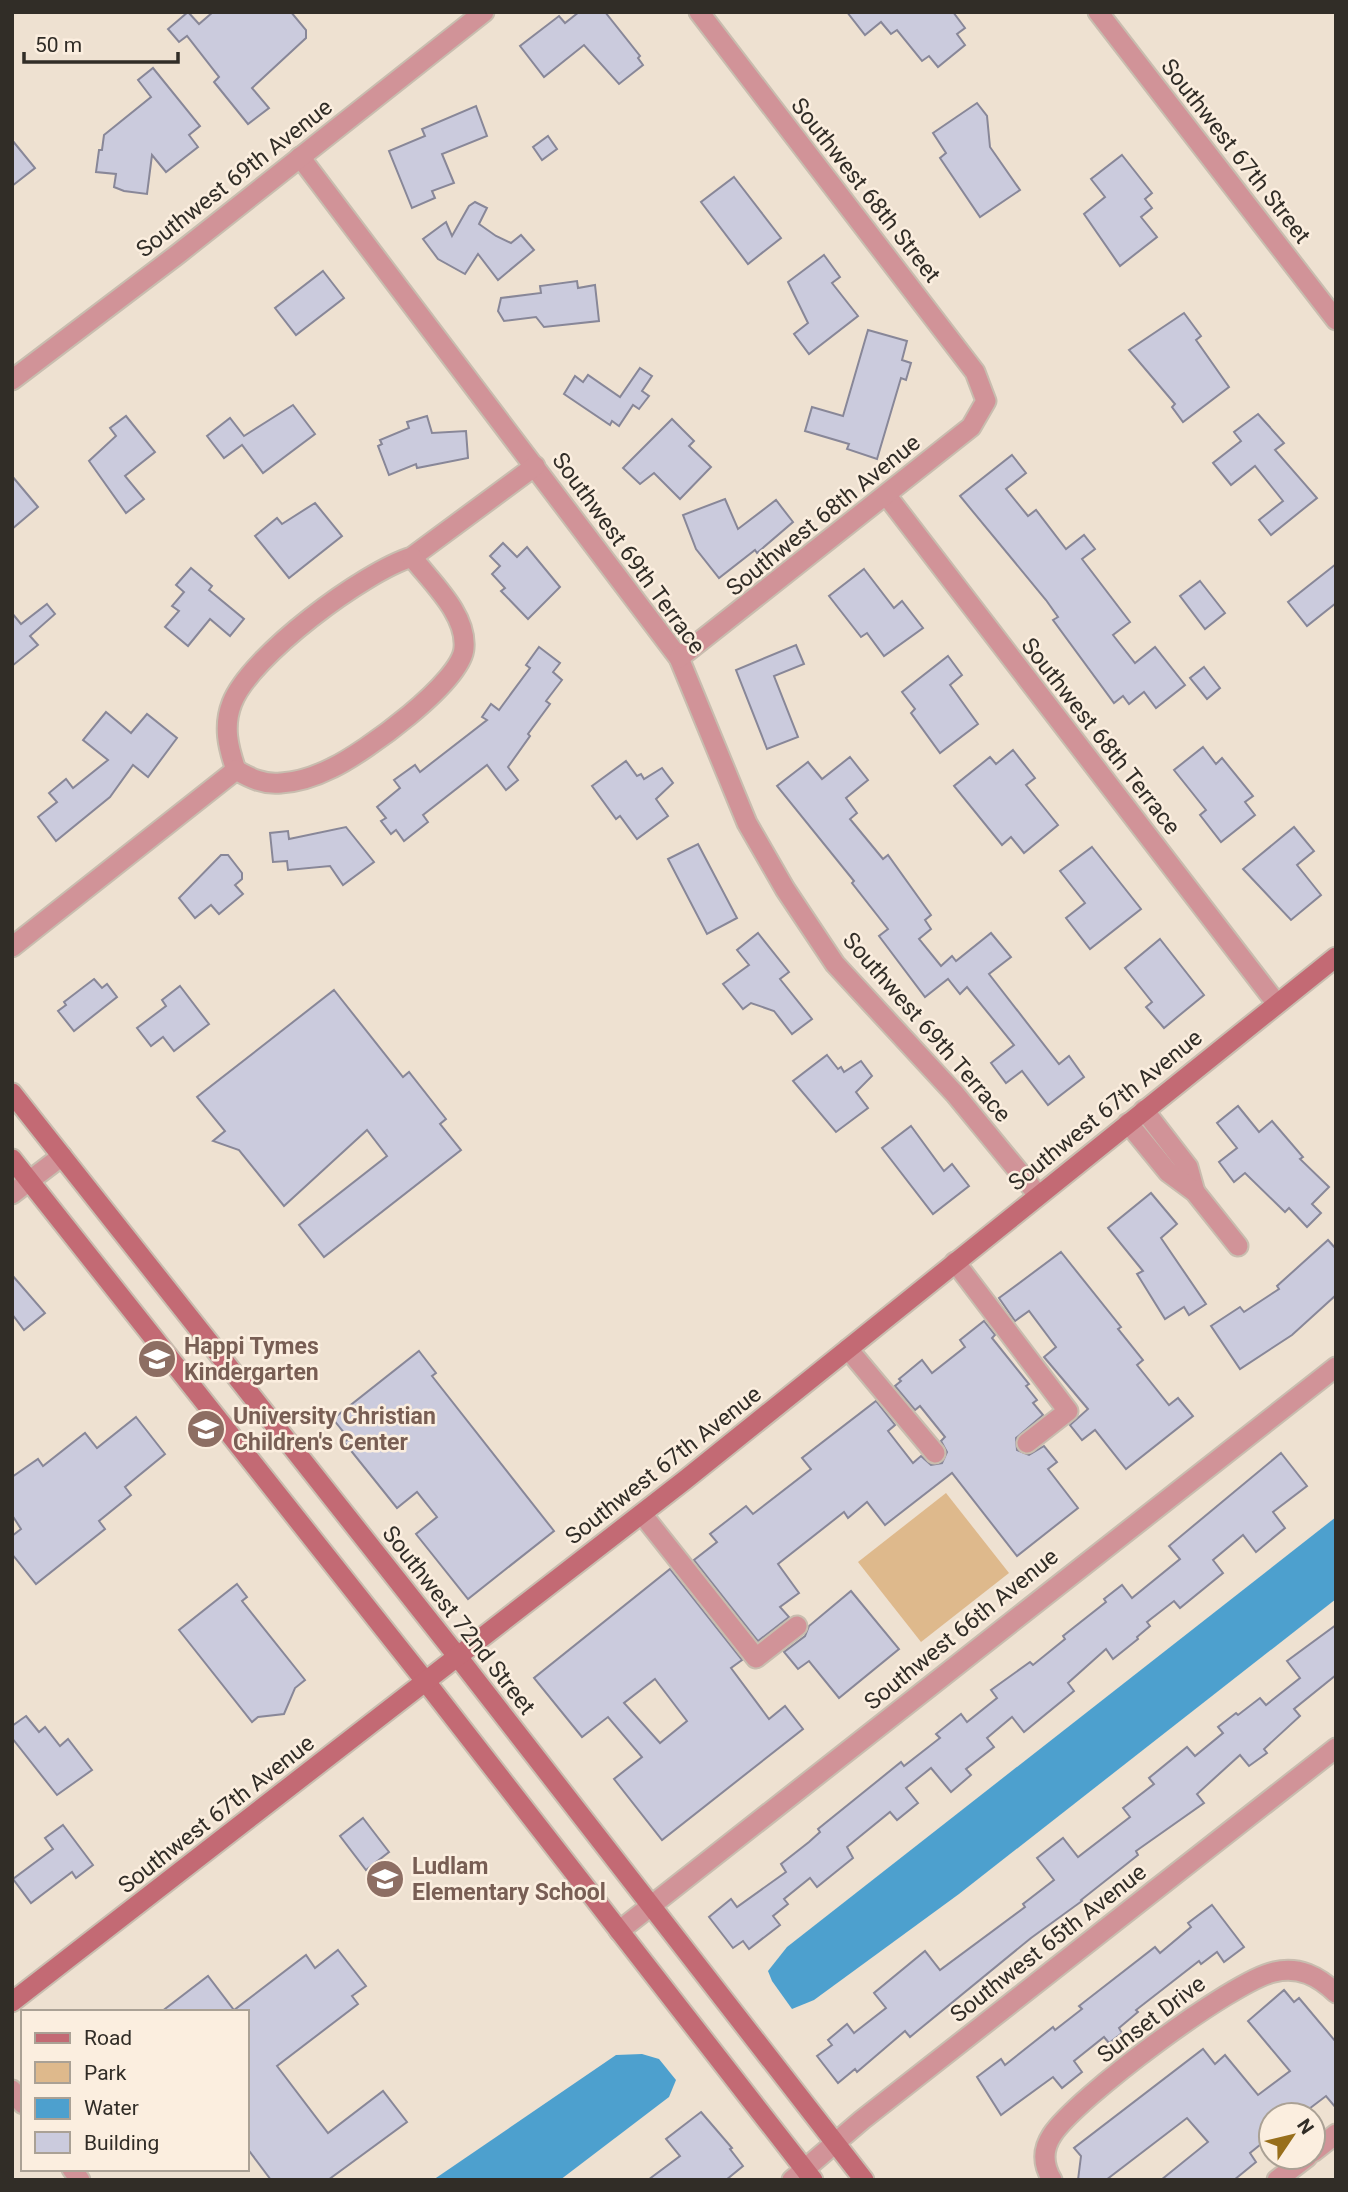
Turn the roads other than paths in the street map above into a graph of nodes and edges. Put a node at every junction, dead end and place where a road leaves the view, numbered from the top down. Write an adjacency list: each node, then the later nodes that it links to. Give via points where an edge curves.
1 (484, 12): 4 (street, Southwest 69th Avenue)
2 (699, 12): 7 (street, Southwest 68th Street, via 975,372)
3 (1098, 12): 5 (street, Southwest 67th Street)
4 (300, 157): 6 (street, Southwest 69th Avenue); 8 (street, Southwest 69th Terrace)
5 (1336, 320)
6 (12, 380)
7 (986, 401): 9 (street, Southwest 68th Avenue, via 971,427)
8 (535, 466): 10 (street); 11 (street, Southwest 69th Terrace)
9 (887, 496): 11 (street, Southwest 68th Avenue); 15 (street, Southwest 68th Terrace)
10 (412, 557): 12 (street, via 359,582 255,667 240,687 228,718 226,737); 12 (street, via 461,627 464,649 450,679 359,753 314,776 270,784)
11 (679, 658): 24 (street, Southwest 69th Terrace, via 743,814 804,918 847,978 955,1094)
12 (236, 770): 13 (street)
13 (12, 947)
14 (1336, 957): 15 (main road, Southwest 67th Avenue)
15 (1277, 1004): 17 (main road, Southwest 67th Avenue)
16 (12, 1093): 19 (main road, Southwest 72nd Street)
17 (1144, 1110): 18 (main road, Southwest 67th Avenue); 22 (street, via 1184,1160)
18 (1128, 1123): 22 (street, via 1168,1172); 24 (main road, Southwest 67th Avenue)
19 (62, 1156): 21 (street); 33 (main road, Southwest 72nd Street)
20 (12, 1159): 21 (main road)
21 (30, 1181): 23 (street); 34 (main road)
22 (1195, 1192): 25 (street)
23 (12, 1194)
24 (1038, 1195): 26 (main road, Southwest 67th Avenue)
25 (1238, 1246)
26 (955, 1262): 27 (main road, Southwest 67th Avenue); 29 (street, via 1068,1411)
27 (848, 1349): 30 (street); 31 (main road, Southwest 67th Avenue)
28 (1336, 1367): 36 (street, Southwest 66th Avenue)
29 (1027, 1443)
30 (935, 1453)
31 (642, 1514): 32 (street, via 756,1658); 33 (main road, Southwest 67th Avenue)
32 (797, 1626)
33 (458, 1657): 34 (main road, Southwest 67th Avenue); 36 (main road, Southwest 72nd Street)
34 (426, 1682): 37 (main road); 39 (main road, Southwest 67th Avenue)
35 (1336, 1748): 40 (street, Southwest 65th Avenue)
36 (650, 1908): 37 (street, Southwest 66th Avenue); 40 (main road, Southwest 72nd Street)
37 (619, 1931): 41 (main road)
38 (1336, 1993): 43 (street, Sunset Drive, via 1306,1972 1289,1970 1258,1977 1224,1994 1102,2087 1063,2123 1045,2151)
39 (12, 2002)
40 (836, 2143): 41 (street, Southwest 65th Avenue); 42 (main road, Southwest 72nd Street)
41 (803, 2176)
42 (864, 2180)
43 (1052, 2180)

